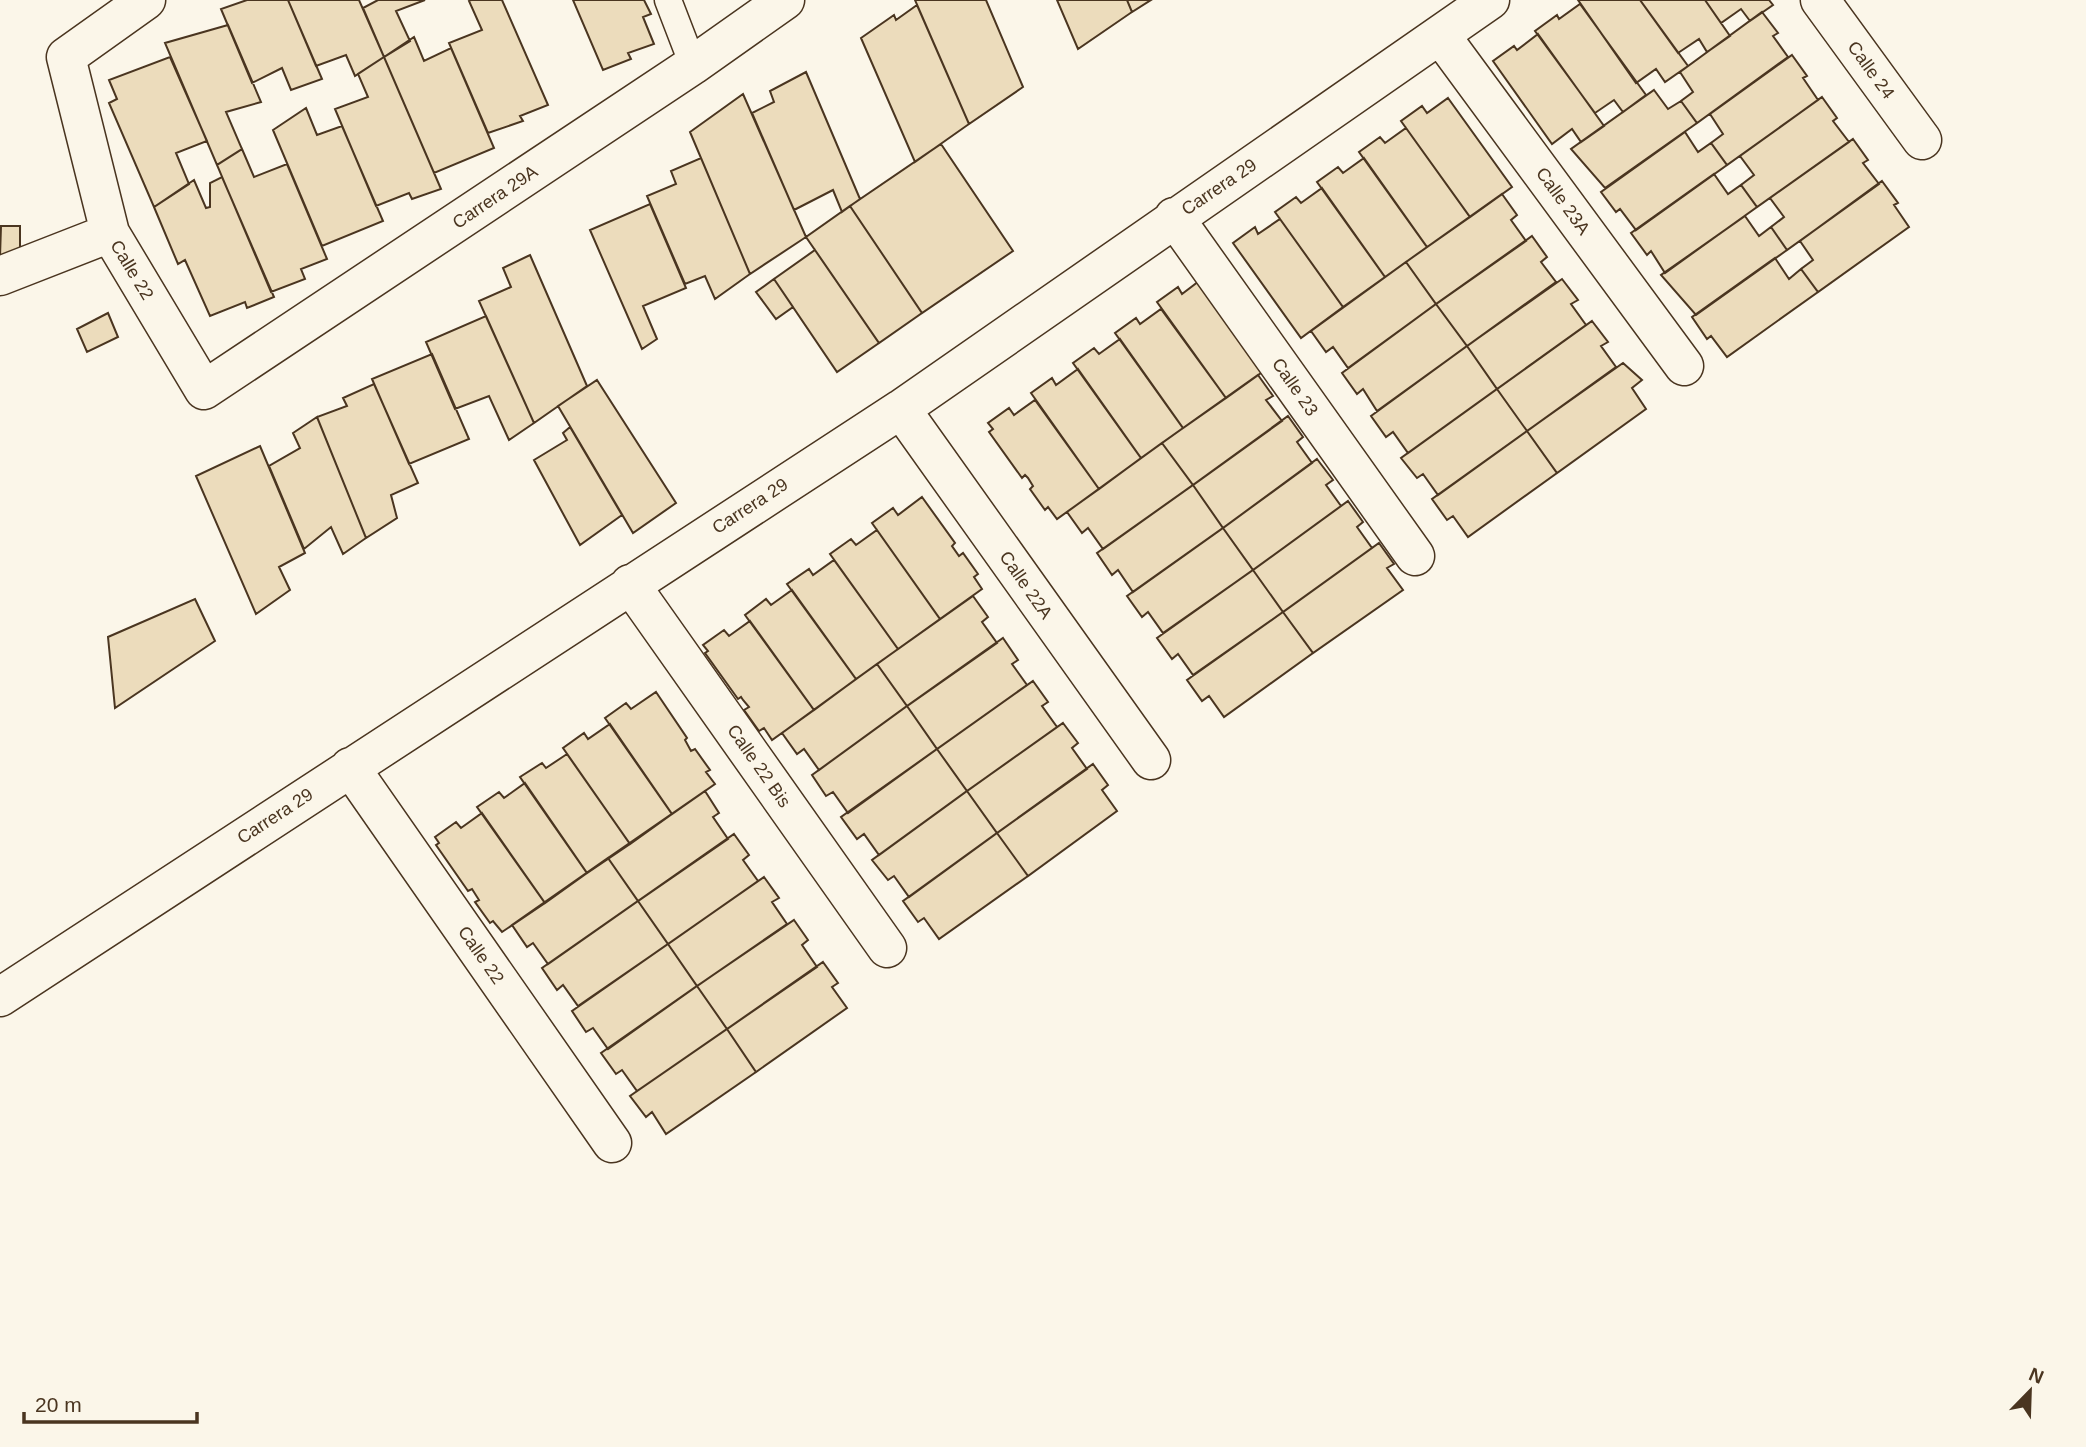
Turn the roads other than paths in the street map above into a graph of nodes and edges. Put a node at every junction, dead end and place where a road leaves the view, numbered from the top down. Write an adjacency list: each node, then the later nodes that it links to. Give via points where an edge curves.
1 (146, 0): 10 (street, Calle 22, via 66,57)
2 (668, 0): 7 (lane)
3 (785, 0): 7 (street, Carrera 29A)
4 (1490, 0): 6 (street, Carrera 29)
5 (1820, 0): 8 (street, Calle 24)
6 (1441, 36): 9 (street, Carrera 29); 12 (street, Calle 23A)
7 (693, 65): 13 (street, Carrera 29A)
8 (1922, 140)
9 (1174, 217): 14 (street, Carrera 29); 15 (street, Calle 23)
10 (110, 233): 11 (street); 13 (street, Calle 22)
11 (0, 276)
12 (1684, 366)
13 (204, 390)
14 (901, 409): 16 (street, Carrera 29); 17 (street, Calle 22A)
15 (1415, 556)
16 (630, 584): 18 (street, Carrera 29); 19 (street, Calle 22 Bis)
17 (1151, 760)
18 (351, 766): 20 (street, Carrera 29); 21 (street, Calle 22)
19 (887, 948)
20 (0, 997)
21 (612, 1143)

